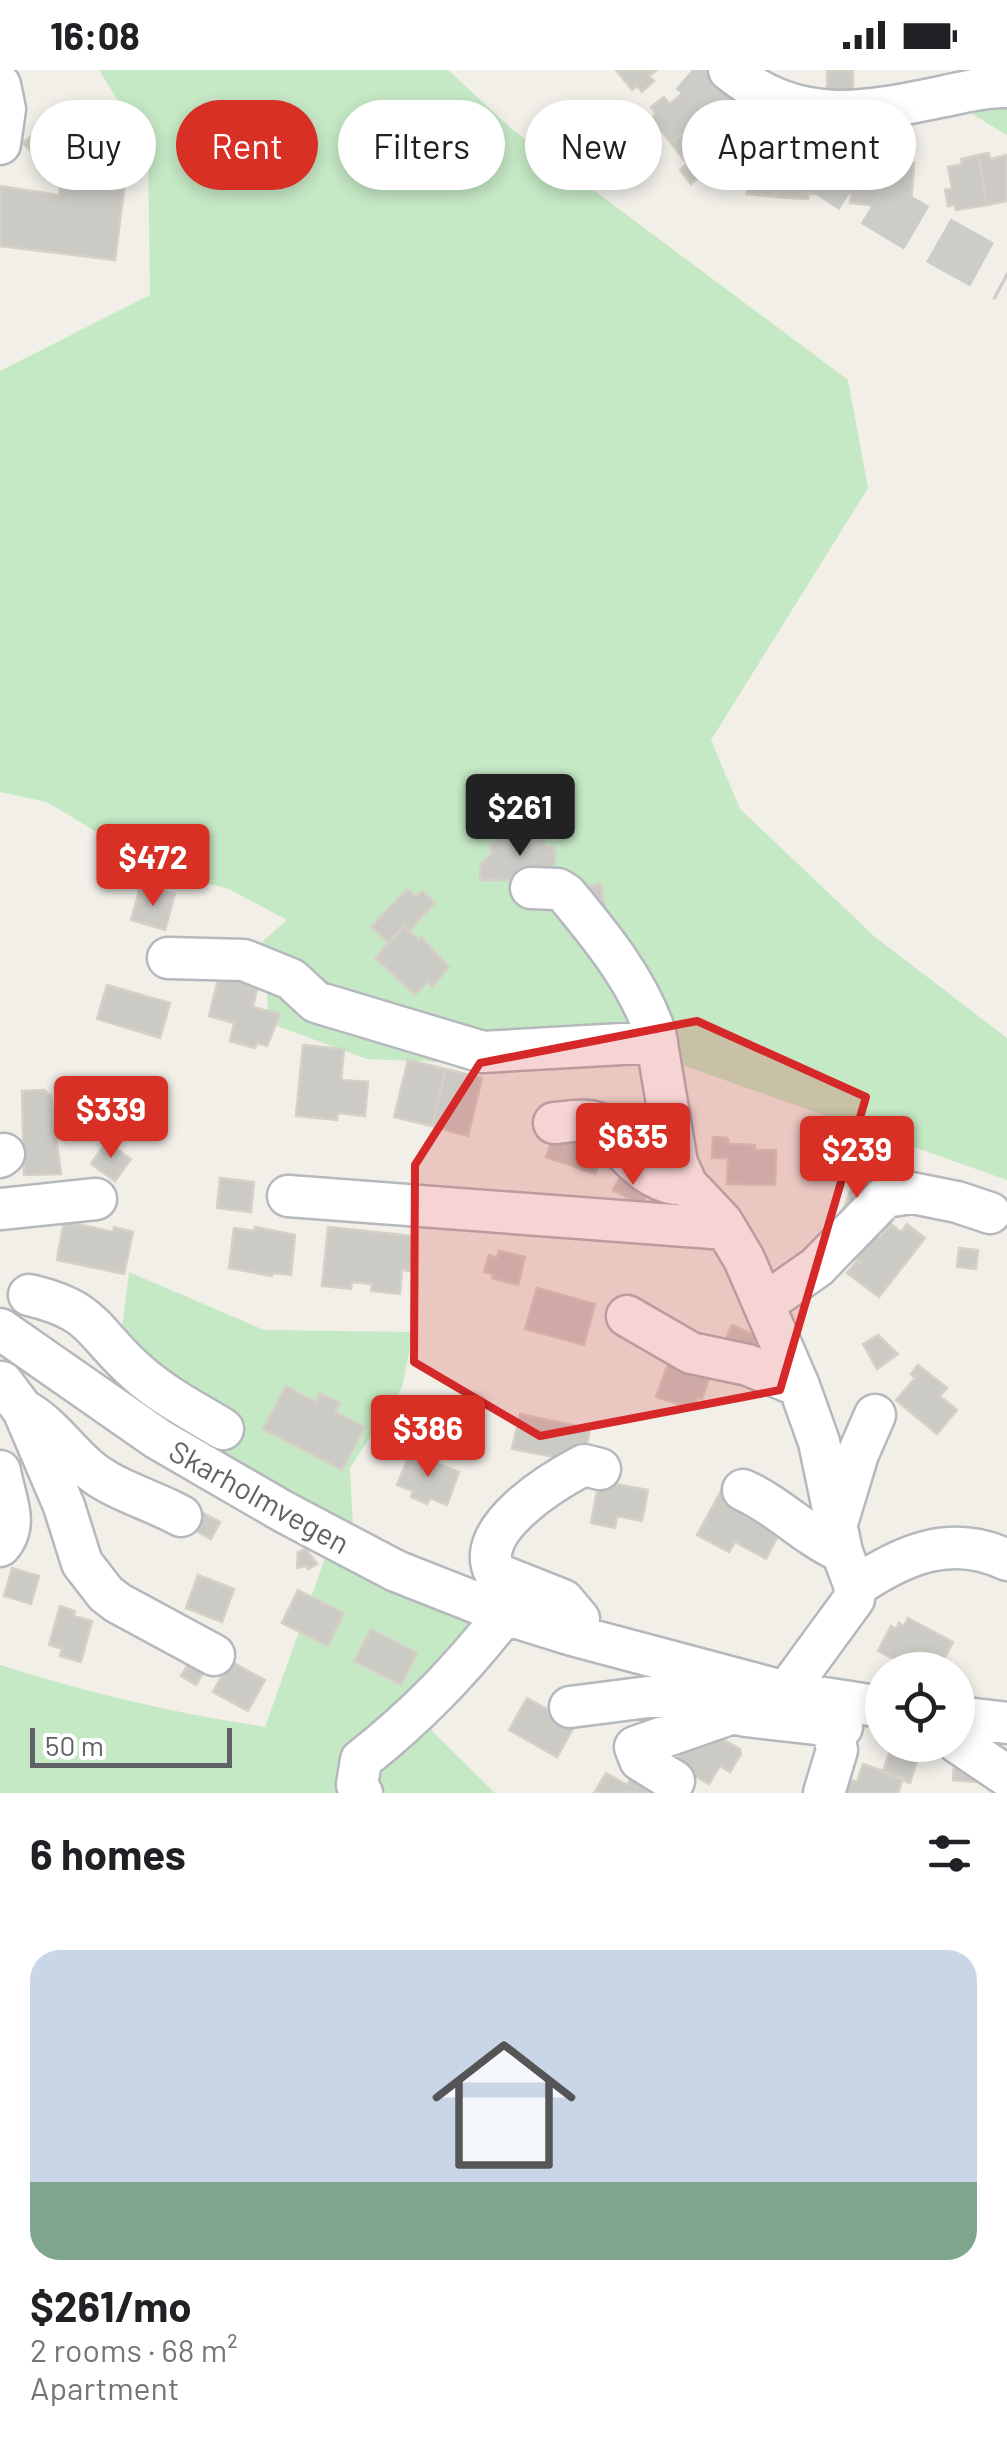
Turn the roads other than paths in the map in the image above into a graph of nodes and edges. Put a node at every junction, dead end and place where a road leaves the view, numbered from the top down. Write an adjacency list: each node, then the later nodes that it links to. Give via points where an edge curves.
1 (729, 70): 3 (street, via 783,104 816,111 855,112)
2 (0, 85): 4 (street)
3 (1007, 87)
4 (0, 144)
5 (531, 888): 7 (street, via 558,889 578,909 631,980)
6 (168, 958): 7 (street, via 244,960 291,979 316,1002 483,1052)
7 (657, 1042): 9 (street, via 674,1150)
8 (554, 1123): 9 (street, via 604,1126 652,1175)
9 (687, 1185): 14 (street)
10 (288, 1196): 14 (street)
11 (96, 1199): 12 (street)
12 (0, 1209)
13 (990, 1214): 16 (street, via 912,1193 886,1198 817,1266)
14 (726, 1229): 16 (street)
15 (15, 1291): 18 (street, Skarholmvegen); 22 (street, Skarholmvegen, via 82,1313 138,1373)
16 (764, 1304): 19 (street)
17 (628, 1316): 19 (street, via 691,1352)
18 (12, 1337): 20 (street, Skarholmvegen); 30 (street, Skarholmvegen, via 158,1440 284,1512 396,1571)
19 (799, 1386): 28 (street)
20 (6, 1399): 26 (street, Skarholmvegen, via 38,1418 90,1471); 32 (street, via 94,1578 118,1604)
21 (875, 1415): 28 (street, via 858,1454)
22 (224, 1429)
23 (600, 1469): 31 (street, via 584,1465 526,1503 492,1547 495,1573 563,1600 574,1611 579,1618)
24 (0, 1470): 27 (street, via 12,1523)
25 (743, 1490): 28 (street)
26 (180, 1516)
27 (0, 1546)
28 (845, 1554): 29 (street, via 889,1564 926,1550 964,1547); 33 (street, via 854,1599)
29 (1007, 1560)
30 (505, 1614): 31 (street, Skarholmvegen); 41 (street)
31 (572, 1636): 33 (street, Skarholmvegen)
32 (214, 1655)
33 (756, 1702): 34 (street, Skarholmvegen); 35 (street, Skarholmvegen, via 656,1696); 38 (street); 43 (street, Skarholmvegen, via 635,1747 640,1760)
34 (865, 1706)
35 (570, 1707)
36 (975, 1719): 37 (street)
37 (1007, 1722)
38 (832, 1726): 39 (street); 44 (street, via 837,1750)
39 (865, 1729)
40 (975, 1758): 42 (street)
41 (362, 1777)
42 (998, 1779)
43 (674, 1781)
44 (824, 1793)

